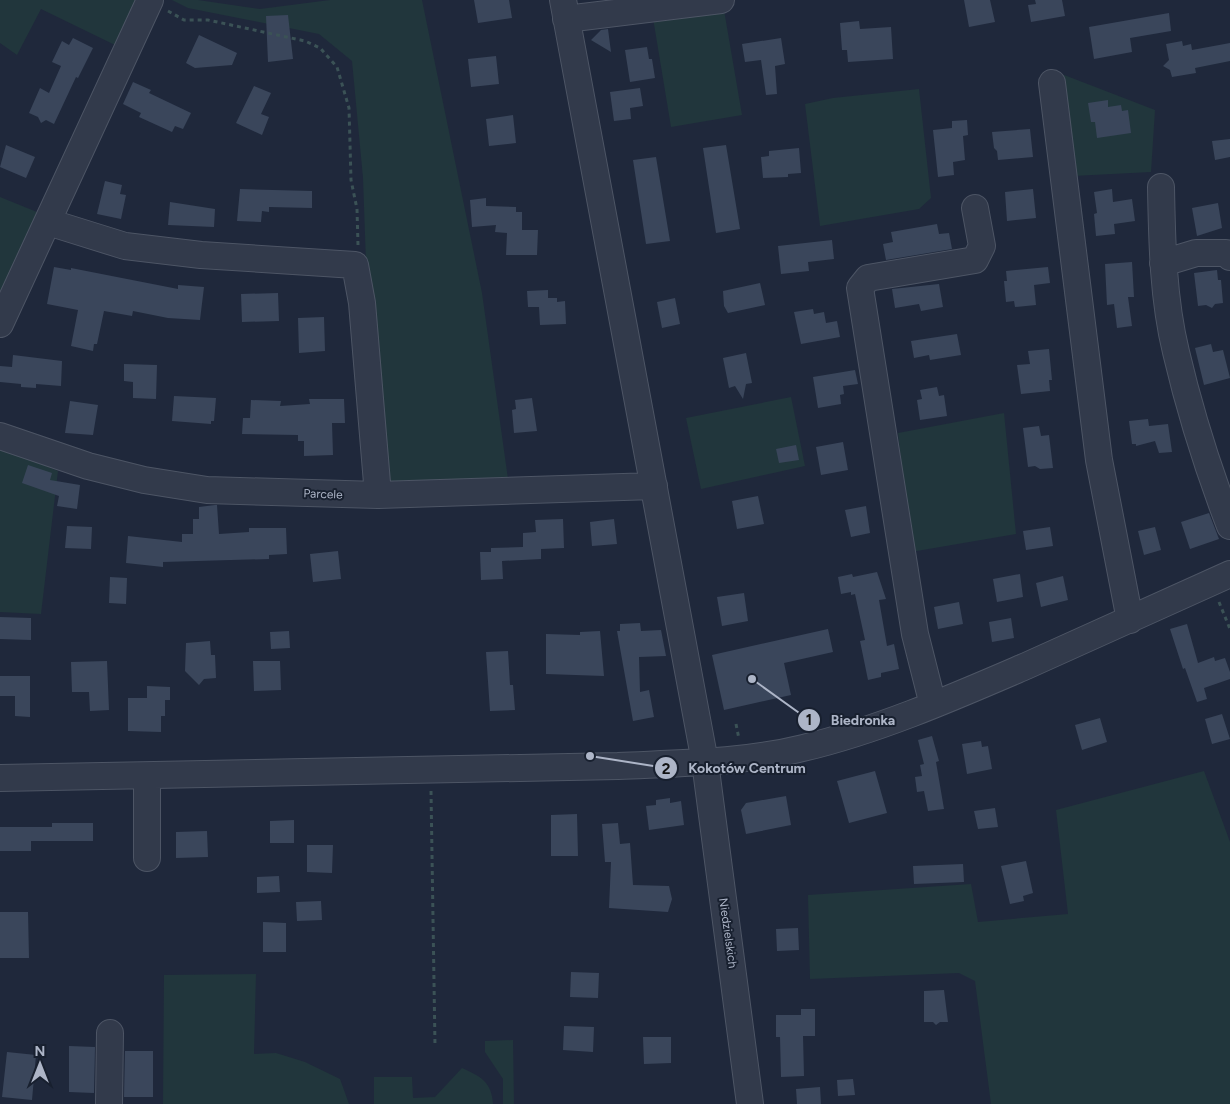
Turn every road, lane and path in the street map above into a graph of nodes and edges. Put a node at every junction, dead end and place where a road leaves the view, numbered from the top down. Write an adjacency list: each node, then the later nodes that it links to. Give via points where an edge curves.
1 (720, 0): 3 (street)
2 (157, 3): 7 (street); 10 (path, via 184,20 208,20 305,41 320,48 337,67 349,108 351,180 357,208)
3 (565, 9): 13 (street, Niedzielskich)
4 (1052, 83): 17 (street, via 1099,460)
5 (1161, 187): 9 (street)
6 (975, 208): 19 (street, via 982,246 975,260 868,278 860,288 915,634)
7 (48, 222): 10 (street, via 125,246 201,255); 11 (street)
8 (1230, 257): 9 (street, via 1226,253 1196,253)
9 (1163, 263): 15 (street, via 1176,351 1202,453)
10 (355, 265): 14 (street, via 362,303)
11 (0, 324)
12 (0, 436): 14 (street, Parcele, via 88,466 144,480 207,490)
13 (654, 486): 14 (street, Parcele); 20 (street, Niedzielskich)
14 (378, 495)
15 (1230, 526)
16 (1221, 579): 17 (street); 18 (path)
17 (1130, 620): 19 (street)
18 (1230, 628)
19 (933, 705): 20 (street, via 805,748)
20 (705, 762): 21 (street); 28 (street, Niedzielskich)
21 (430, 770): 22 (street); 26 (path)
22 (147, 776): 23 (street); 24 (street)
23 (0, 778)
24 (147, 858)
25 (110, 1033): 27 (street)
26 (435, 1046)
27 (109, 1104)
28 (750, 1104)

